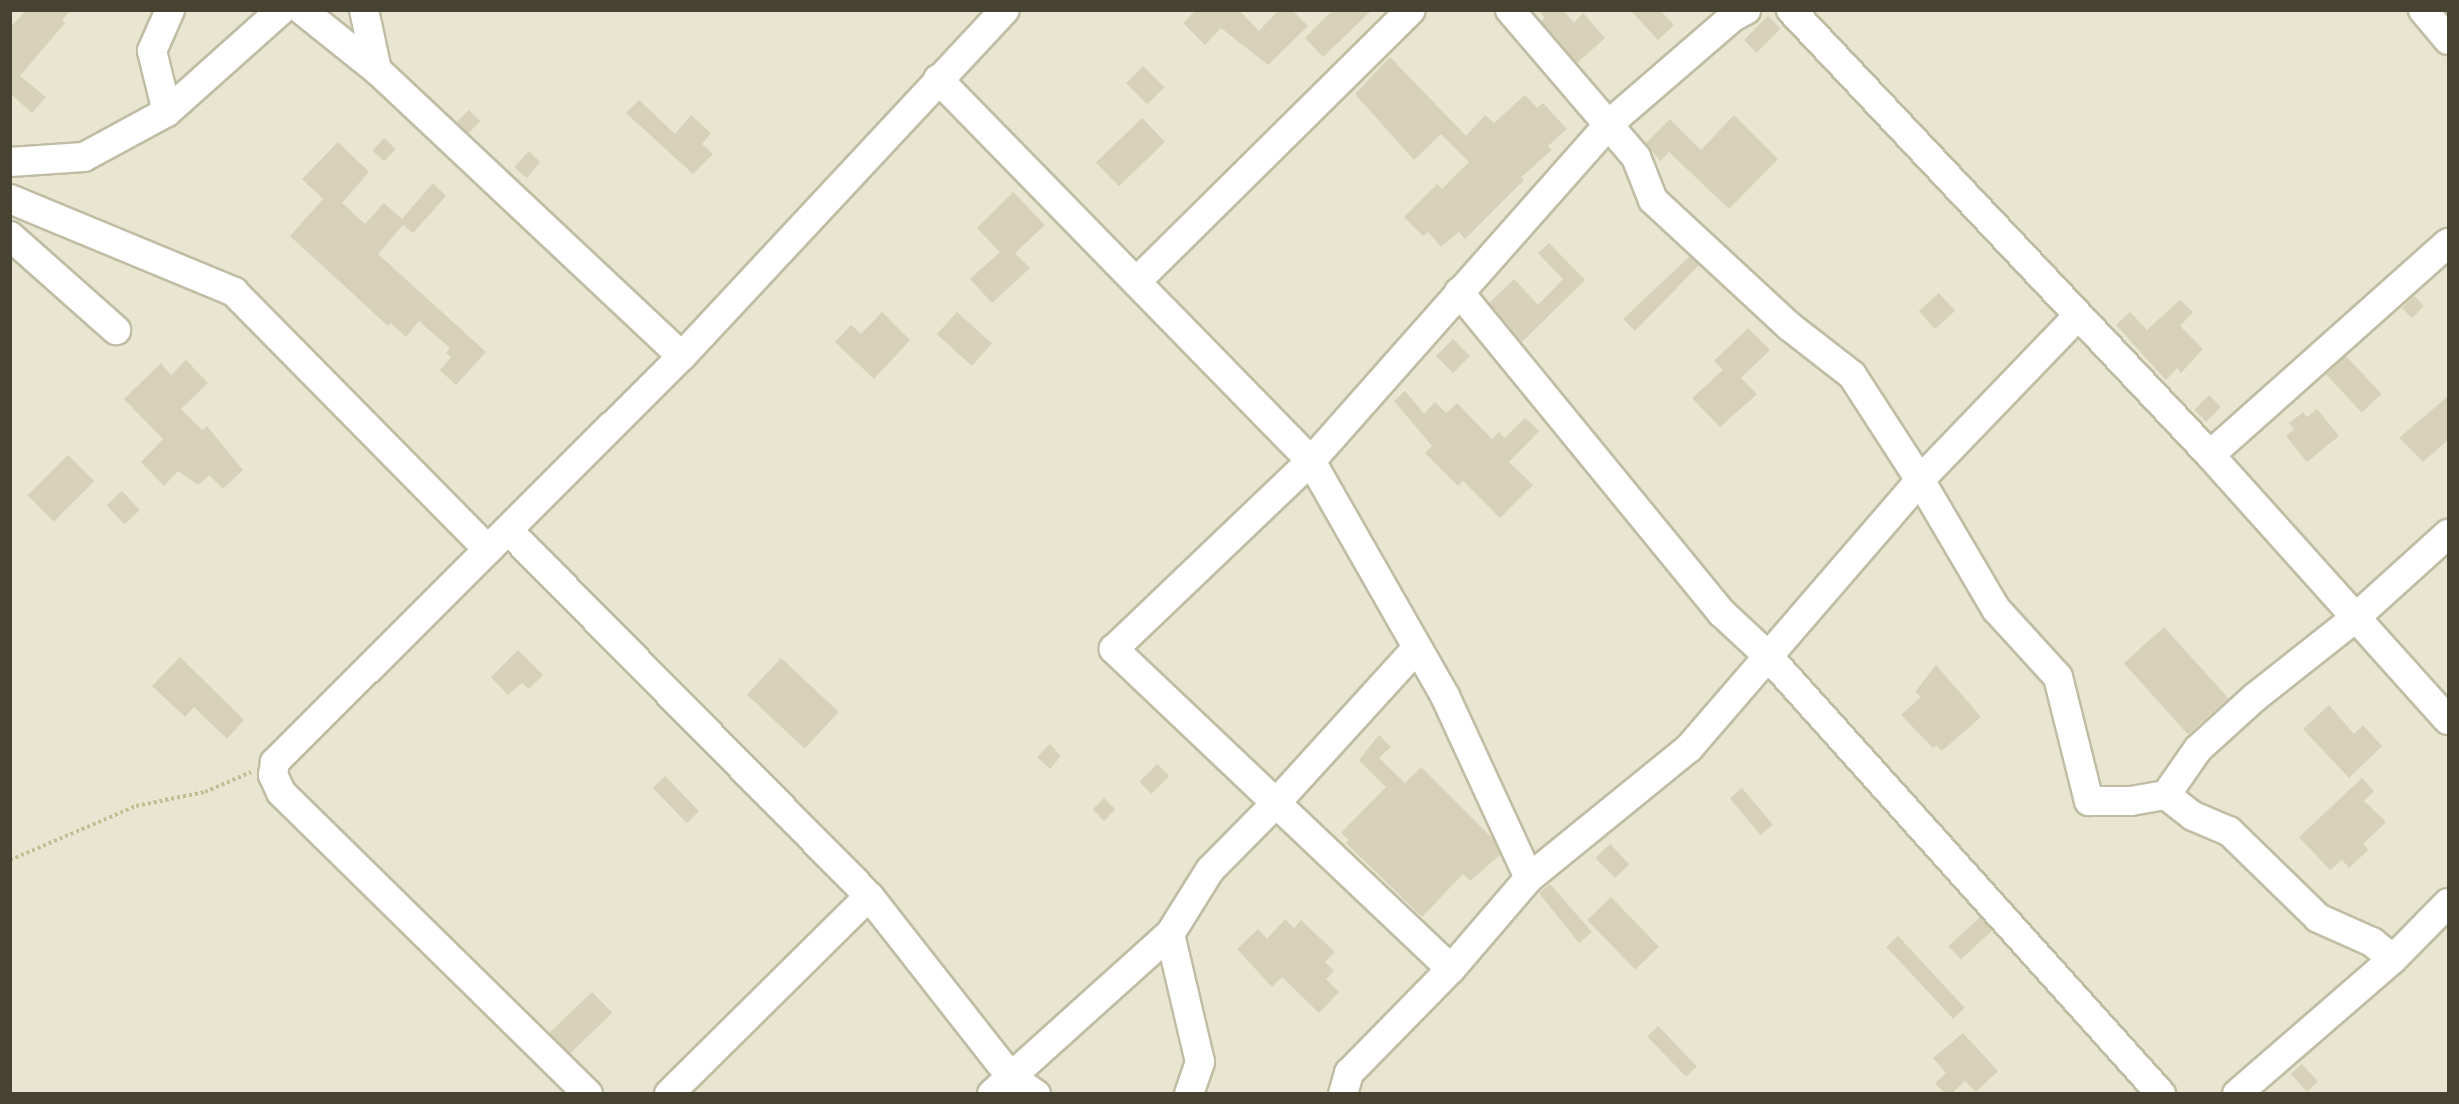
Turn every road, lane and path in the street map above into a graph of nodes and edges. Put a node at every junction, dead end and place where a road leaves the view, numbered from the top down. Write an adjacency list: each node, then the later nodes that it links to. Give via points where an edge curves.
1 (170, 10): 14 (street, via 152,51)
2 (281, 10): 14 (street)
3 (302, 10): 12 (street)
4 (364, 10): 12 (street)
5 (1005, 10): 13 (street)
6 (1411, 10): 20 (street)
7 (1510, 10): 15 (street)
8 (1746, 10): 15 (street)
9 (1791, 10): 22 (street)
10 (2423, 10): 11 (street)
11 (2448, 40)
12 (377, 70): 24 (street)
13 (938, 79): 20 (street); 24 (street)
14 (167, 112): 16 (street, via 84,157)
15 (1610, 123): 21 (street); 27 (street, via 1636,157 1653,200 1789,326 1852,375)
16 (10, 162)
17 (10, 199): 30 (street, via 234,292)
18 (10, 236): 23 (street)
19 (2448, 243): 25 (street)
20 (1137, 281): 26 (street)
21 (1459, 292): 26 (street); 33 (street, via 1722,613)
22 (2078, 316): 25 (street); 27 (street)
23 (116, 330)
24 (682, 356): 28 (street)
25 (2210, 455): 31 (street)
26 (1311, 460): 32 (street); 37 (street, via 1114,649)
27 (1920, 480): 33 (street); 36 (street, via 1996,609 2058,677 2089,801 2131,801)
28 (508, 530): 30 (street); 40 (street)
29 (2448, 534): 31 (street)
30 (488, 550): 35 (street)
31 (2354, 619): 34 (street); 36 (street, via 2254,698 2198,749)
32 (1417, 648): 37 (street); 39 (street, via 1445,696)
33 (1767, 655): 39 (street, via 1689,748); 52 (street)
34 (2448, 720)
35 (275, 762): 38 (path, via 205,792 136,806); 47 (street, via 273,775 281,792)
36 (2166, 795): 43 (street, via 2193,816 2229,831 2318,918 2372,942)
37 (1276, 803): 42 (street, via 1210,870); 44 (street)
38 (10, 860)
39 (1529, 878): 44 (street)
40 (869, 896): 46 (street); 48 (street)
41 (2448, 903): 43 (street)
42 (1170, 934): 46 (street); 50 (street, via 1200,1062)
43 (2393, 959): 53 (street)
44 (1451, 969): 45 (street)
45 (1346, 1083): 51 (street)
46 (1001, 1085): 49 (street)
47 (588, 1094)
48 (669, 1094)
49 (1036, 1094)
50 (1189, 1094)
51 (1327, 1094)
52 (2161, 1094)
53 (2237, 1094)

